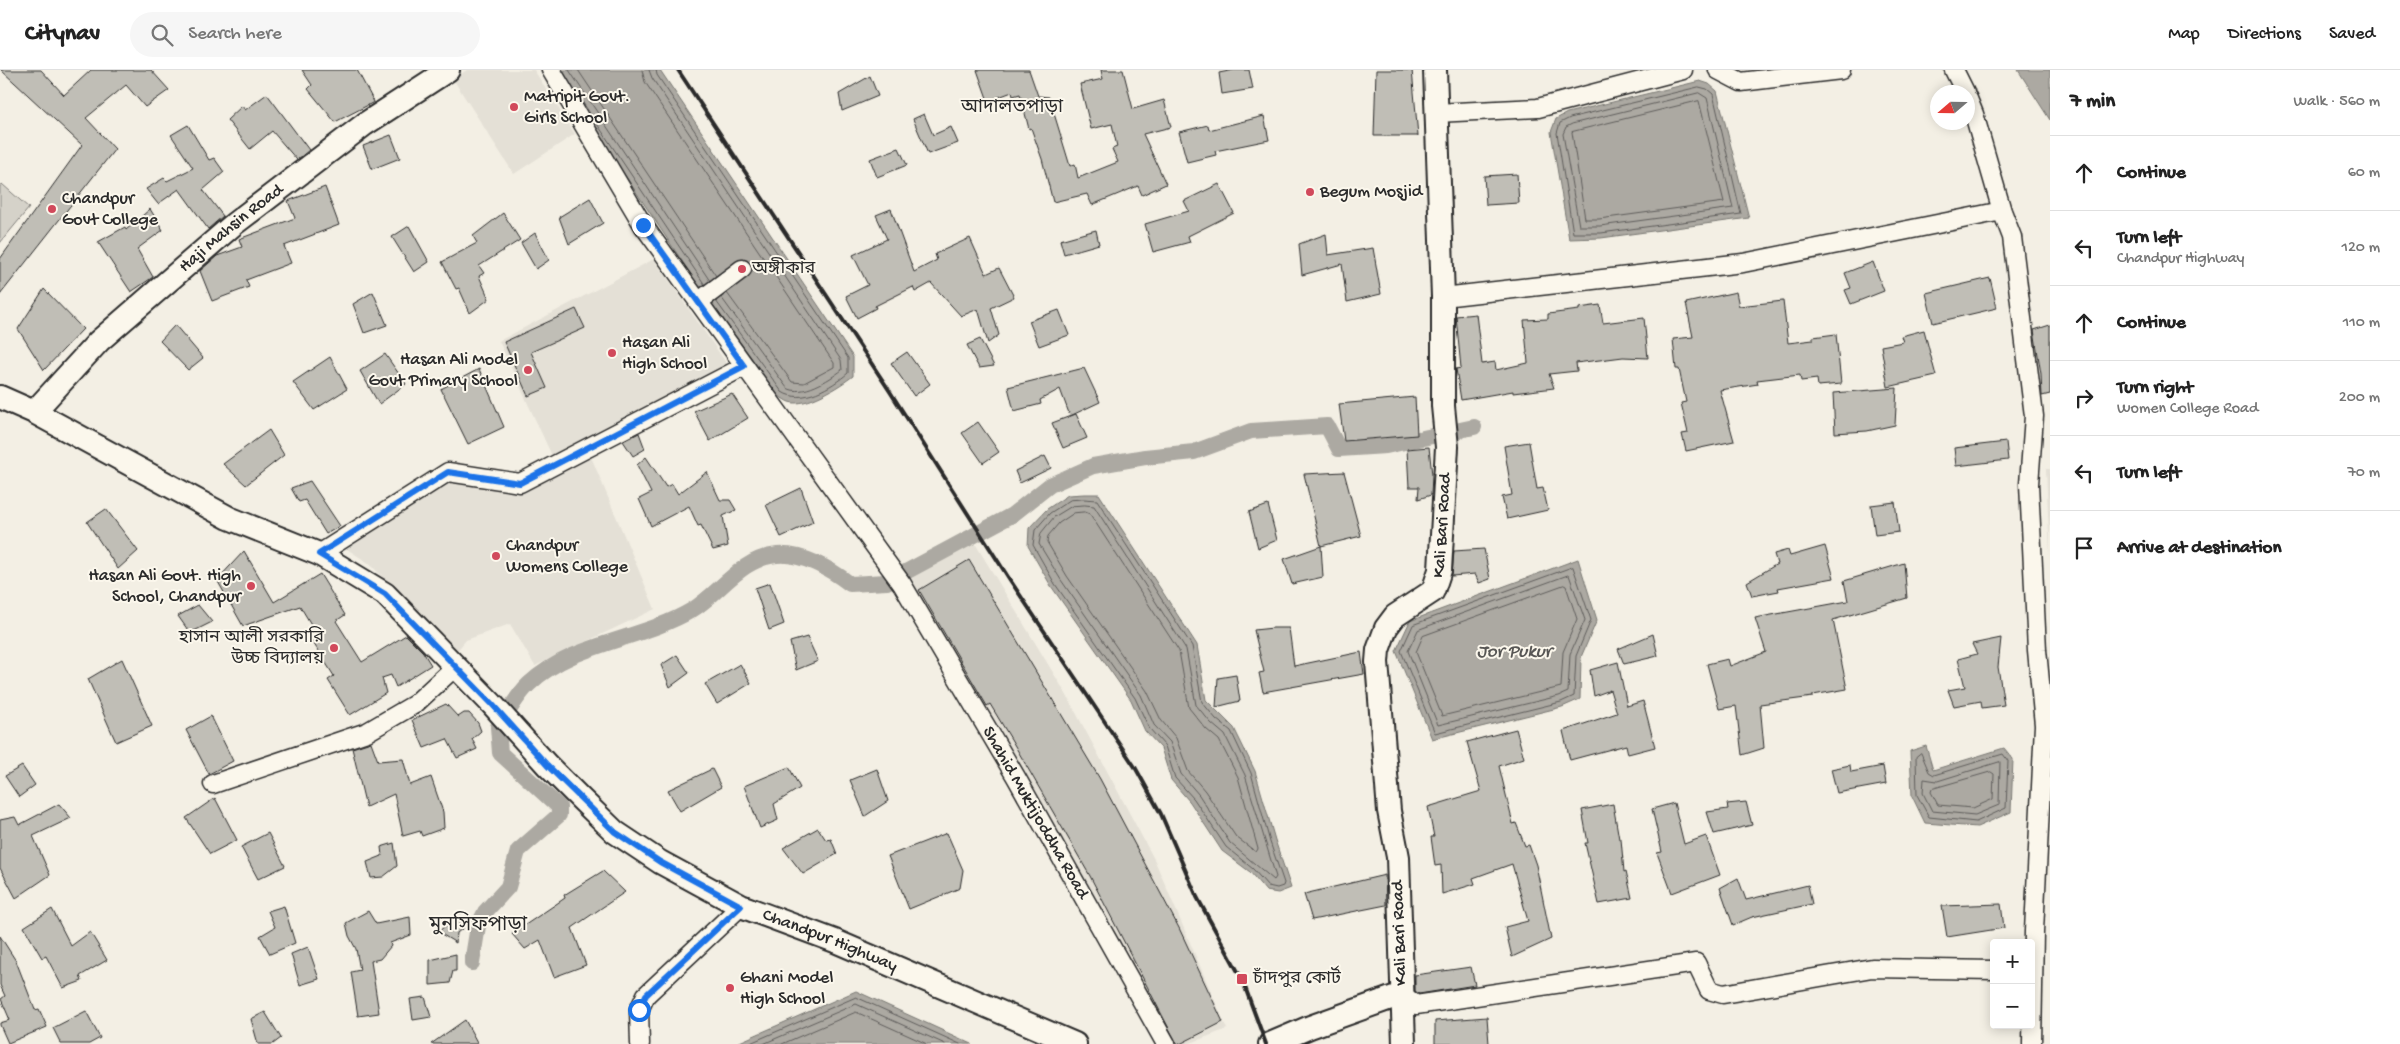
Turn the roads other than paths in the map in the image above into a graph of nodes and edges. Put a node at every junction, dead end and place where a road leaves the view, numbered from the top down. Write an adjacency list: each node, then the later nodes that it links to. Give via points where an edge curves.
1 (448, 70): 17 (main road, Haji Mahsin Road, via 366,124 234,224 100,341)
2 (551, 70): 14 (street, Shahid Muktijoddha Road, via 643,225)
3 (1435, 70): 9 (main road, Kali Bari Road)
4 (1683, 70): 9 (street, via 1538,108)
5 (1718, 70): 6 (street, via 1741,82)
6 (1840, 70)
7 (1954, 70): 8 (street)
8 (1962, 85)
9 (1436, 113): 13 (main road, Kali Bari Road)
10 (1975, 117): 11 (street)
11 (2002, 211): 13 (street, via 1742,263); 22 (street, via 2012,238 2034,416 2029,484 2044,726)
12 (742, 268): 14 (street)
13 (1443, 297): 25 (main road, Kali Bari Road, via 1443,406 1447,447 1440,570 1433,591 1395,616 1386,628 1378,650 1389,811 1398,857)
14 (698, 302): 15 (street, Shahid Muktijoddha Road)
15 (744, 366): 18 (street, via 520,483 448,472); 26 (street, Shahid Muktijoddha Road, via 902,584 1016,777)
16 (0, 397): 17 (main road)
17 (34, 412): 18 (main road, Chandpur Highway, via 229,518)
18 (319, 554): 19 (main road, Chandpur Highway, via 385,594)
19 (456, 666): 20 (street, via 415,704 367,732); 21 (main road, Chandpur Highway, via 547,765 615,832 660,862)
20 (213, 784)
21 (741, 906): 27 (street, via 646,995 639,1010); 28 (main road, Chandpur Highway, via 835,941)
22 (2034, 939)
23 (1990, 970): 25 (street, via 1872,968 1724,994 1709,990 1696,963 1416,1005)
24 (2032, 984): 31 (street)
25 (1402, 994): 29 (main road); 30 (main road, Kali Bari Road)
26 (1164, 1043)
27 (640, 1044)
28 (1075, 1044)
29 (1270, 1044)
30 (1404, 1044)
31 (2032, 1044)

